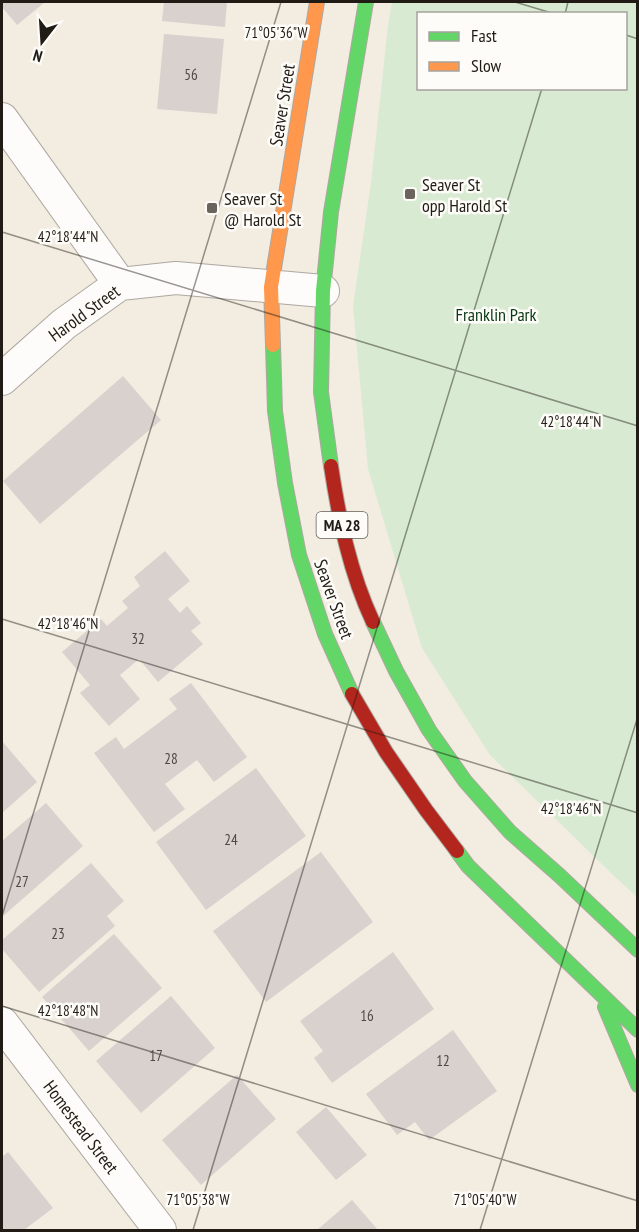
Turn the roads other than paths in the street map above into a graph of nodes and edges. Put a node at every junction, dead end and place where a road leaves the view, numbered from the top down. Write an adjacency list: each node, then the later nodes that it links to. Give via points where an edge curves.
1 (317, 2): 5 (main road, Seaver Street / MA 28)
2 (366, 2): 6 (main road, Seaver Street / MA 28, via 331,212)
3 (2, 119): 4 (street)
4 (120, 284): 5 (street, Harold Street, via 176,278); 7 (street, Harold Street, via 64,324)
5 (271, 287): 6 (street, Harold Street); 9 (main road, Seaver Street / MA 28, via 275,411 299,555 353,697 386,752 468,866)
6 (323, 291): 8 (main road, Seaver Street / MA 28, via 321,392 344,536 365,605 396,671 429,729 472,790 510,832)
7 (2, 379)
8 (638, 950)
9 (597, 989): 11 (main road, Seaver Street / MA 28); 12 (main road)
10 (2, 1023): 13 (street, Homestead Street)
11 (638, 1030)
12 (638, 1085)
13 (159, 1230)

